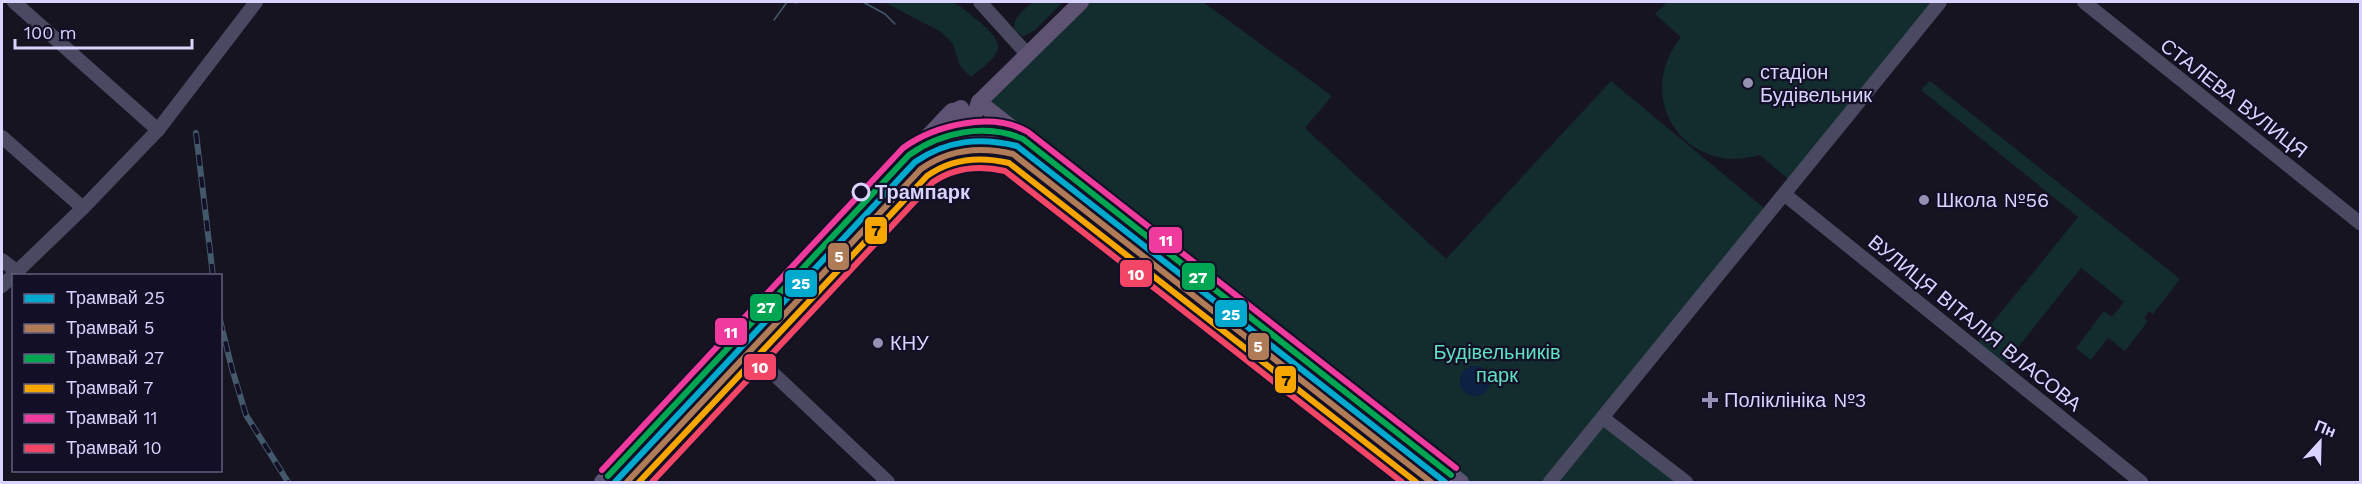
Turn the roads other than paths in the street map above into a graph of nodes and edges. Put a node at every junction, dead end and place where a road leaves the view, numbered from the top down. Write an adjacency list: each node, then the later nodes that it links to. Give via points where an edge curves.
1 (14, 2): 11 (street)
2 (256, 2): 11 (street)
3 (980, 2): 7 (street)
4 (1081, 2): 7 (main road)
5 (1940, 2): 13 (street)
6 (2084, 2): 15 (street, СТАЛЕВА ВУЛИЦЯ)
7 (1028, 55): 8 (main road)
8 (979, 102): 9 (main road); 10 (main road); 26 (main road)
9 (952, 111): 10 (main road); 22 (main road)
10 (970, 126): 19 (main road); 25 (main road)
11 (158, 130): 14 (street)
12 (2, 137): 14 (street)
13 (1784, 194): 20 (street); 21 (street, ВУЛИЦЯ ВІТАЛІЯ ВЛАСОВА)
14 (83, 208): 17 (street)
15 (2361, 223)
16 (2, 260): 17 (street)
17 (16, 271): 18 (street)
18 (13, 274)
19 (758, 359): 23 (main road); 24 (street)
20 (1602, 418): 27 (street); 28 (street)
21 (2126, 471): 29 (street); 30 (street, ВУЛИЦЯ ВІТАЛІЯ ВЛАСОВА)
22 (602, 483)
23 (643, 483)
24 (888, 483)
25 (1421, 483)
26 (1461, 483)
27 (1550, 483)
28 (1686, 483)
29 (2117, 483)
30 (2141, 483)

